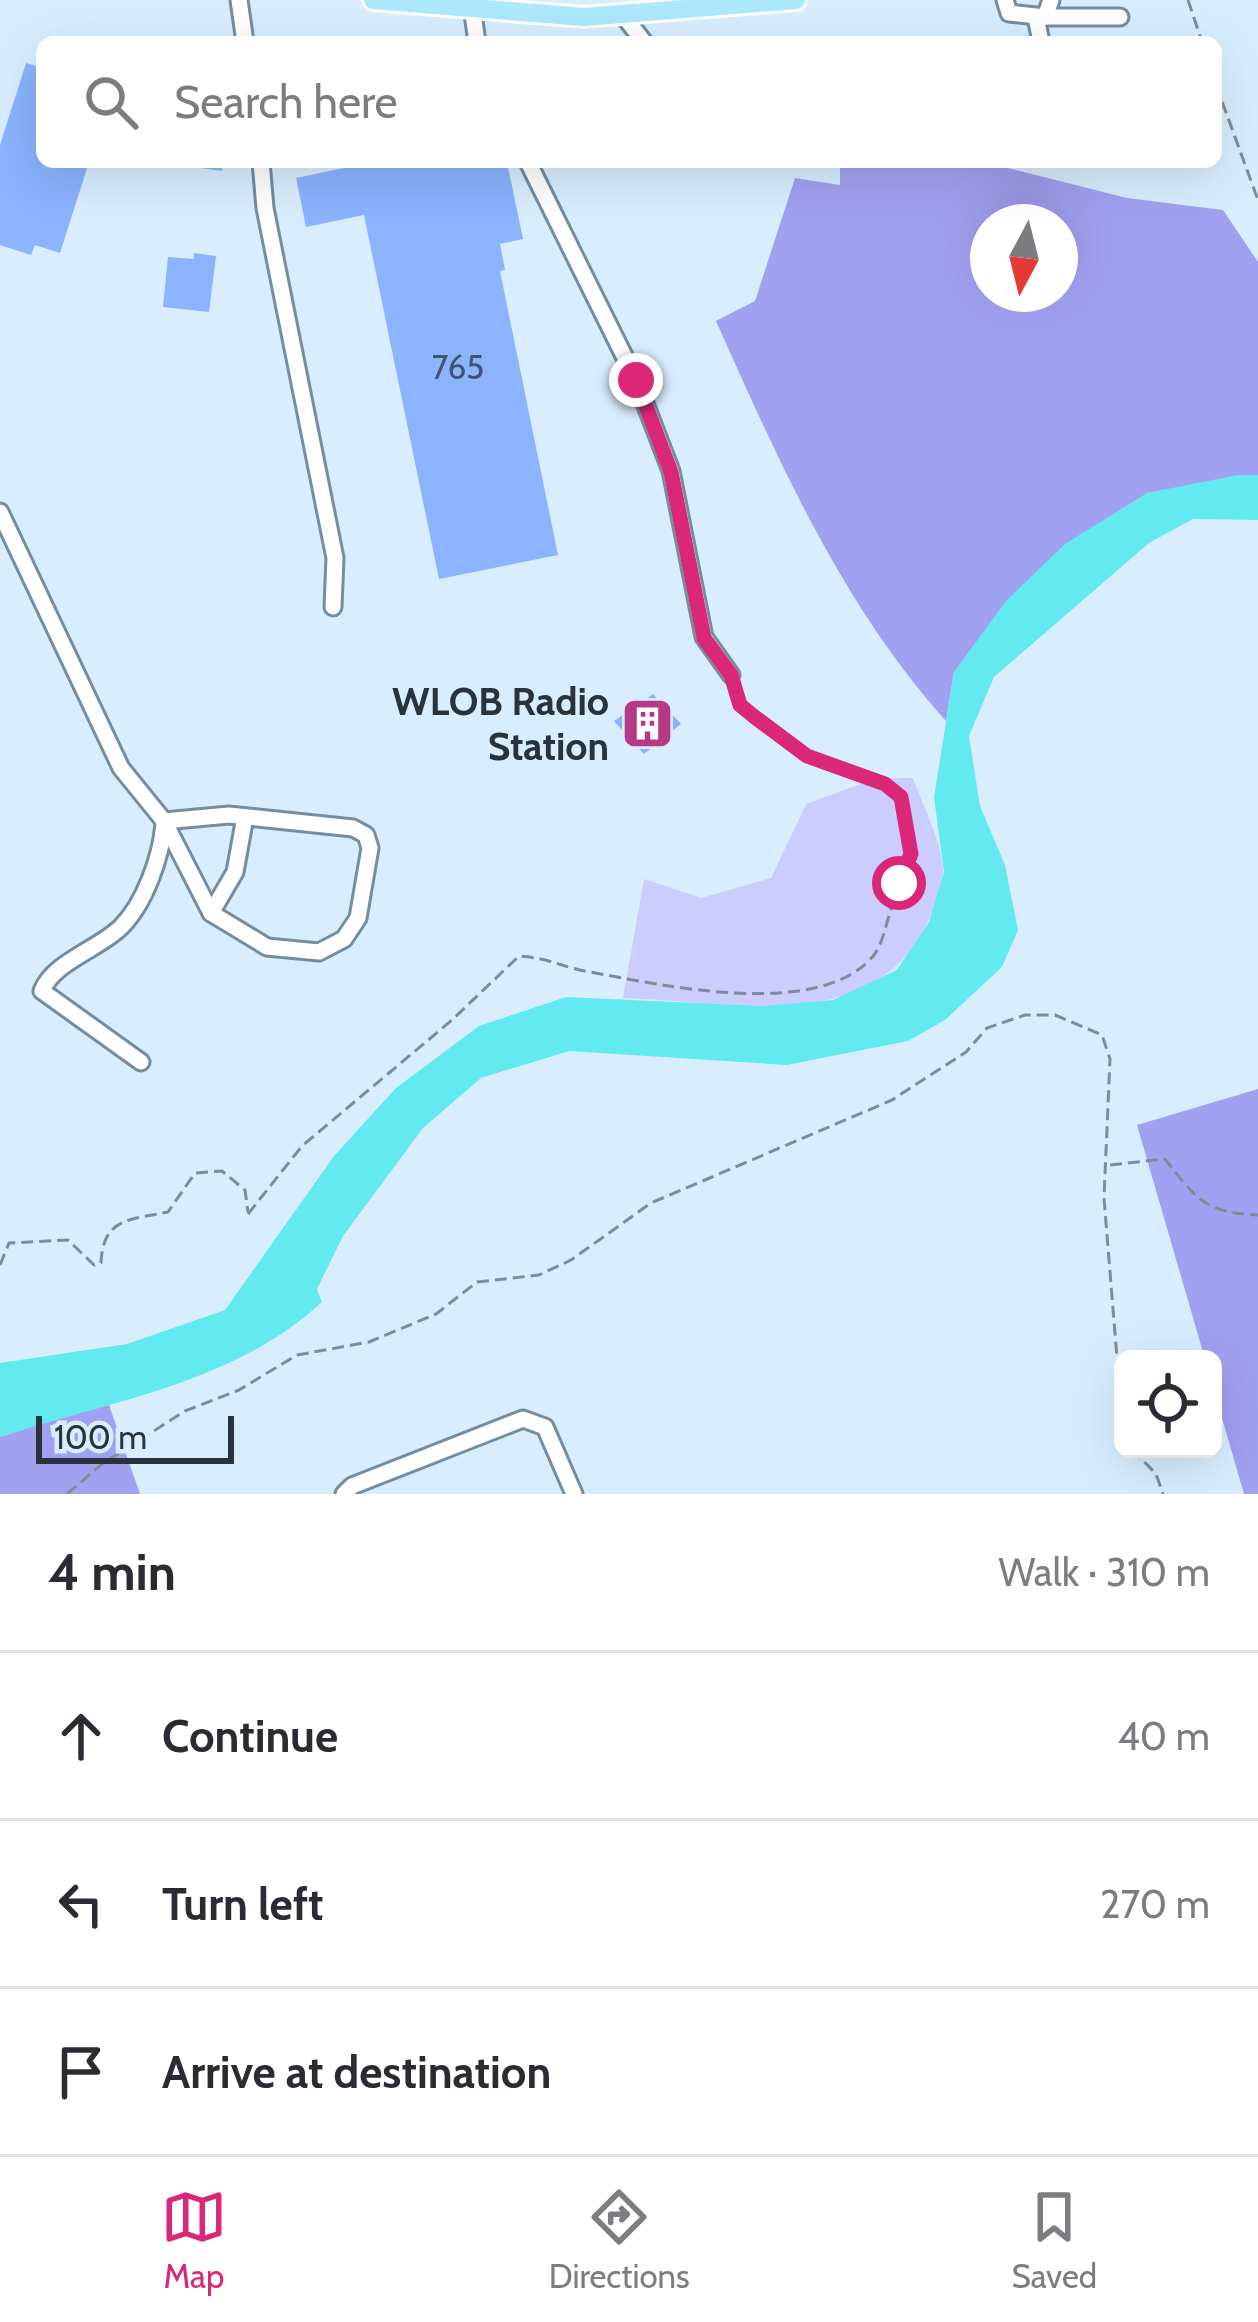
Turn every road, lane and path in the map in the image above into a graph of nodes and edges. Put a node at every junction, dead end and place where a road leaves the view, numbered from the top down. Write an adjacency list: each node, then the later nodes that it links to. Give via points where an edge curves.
1 (238, 0): 13 (street)
2 (373, 0): 7 (main road)
3 (796, 0): 8 (main road)
4 (1005, 0): 11 (street, via 1010,13)
5 (1051, 0): 11 (street)
6 (1188, 0): 17 (path)
7 (472, 6): 9 (main road); 14 (street)
8 (650, 6): 10 (main road)
9 (536, 8): 10 (main road)
10 (623, 15): 15 (street)
11 (1040, 17): 12 (street); 16 (street)
12 (1120, 17)
13 (243, 36)
14 (476, 36)
15 (639, 36)
16 (1041, 36)
17 (1200, 36)
18 (1222, 101): 21 (path)
19 (261, 168): 23 (street, via 335,558)
20 (531, 168): 24 (street, via 636,380 671,472 704,638)
21 (1258, 200)
22 (0, 512): 26 (street, via 121,768)
23 (333, 607)
24 (731, 675): 31 (path, via 740,705 807,756 901,797 911,854 875,955 846,976 760,994 519,956 302,1146 248,1214 245,1190 222,1171 195,1173 168,1213 118,1222 102,1241 101,1263 68,1240 9,1244)
25 (245, 817): 26 (street); 27 (street, via 235,872); 27 (street, via 366,835 358,918 344,939 298,953 245,938)
26 (164, 821): 27 (street); 28 (street, via 161,851 123,926 42,991)
27 (211, 913)
28 (140, 1062)
29 (1108, 1165): 30 (path, via 1165,1159 1190,1196 1228,1214); 32 (path); 34 (path, via 1110,1059 1102,1035 1055,1015 1024,1015 987,1028 966,1052 892,1100 624,1217 571,1260 538,1275 477,1282 436,1315 369,1342 297,1355 185,1411)
30 (1258, 1215)
31 (0, 1264)
32 (1116, 1350)
33 (1141, 1458): 37 (path)
34 (67, 1494)
35 (344, 1494): 36 (street, via 523,1419 545,1427)
36 (574, 1494)
37 (1163, 1494)

